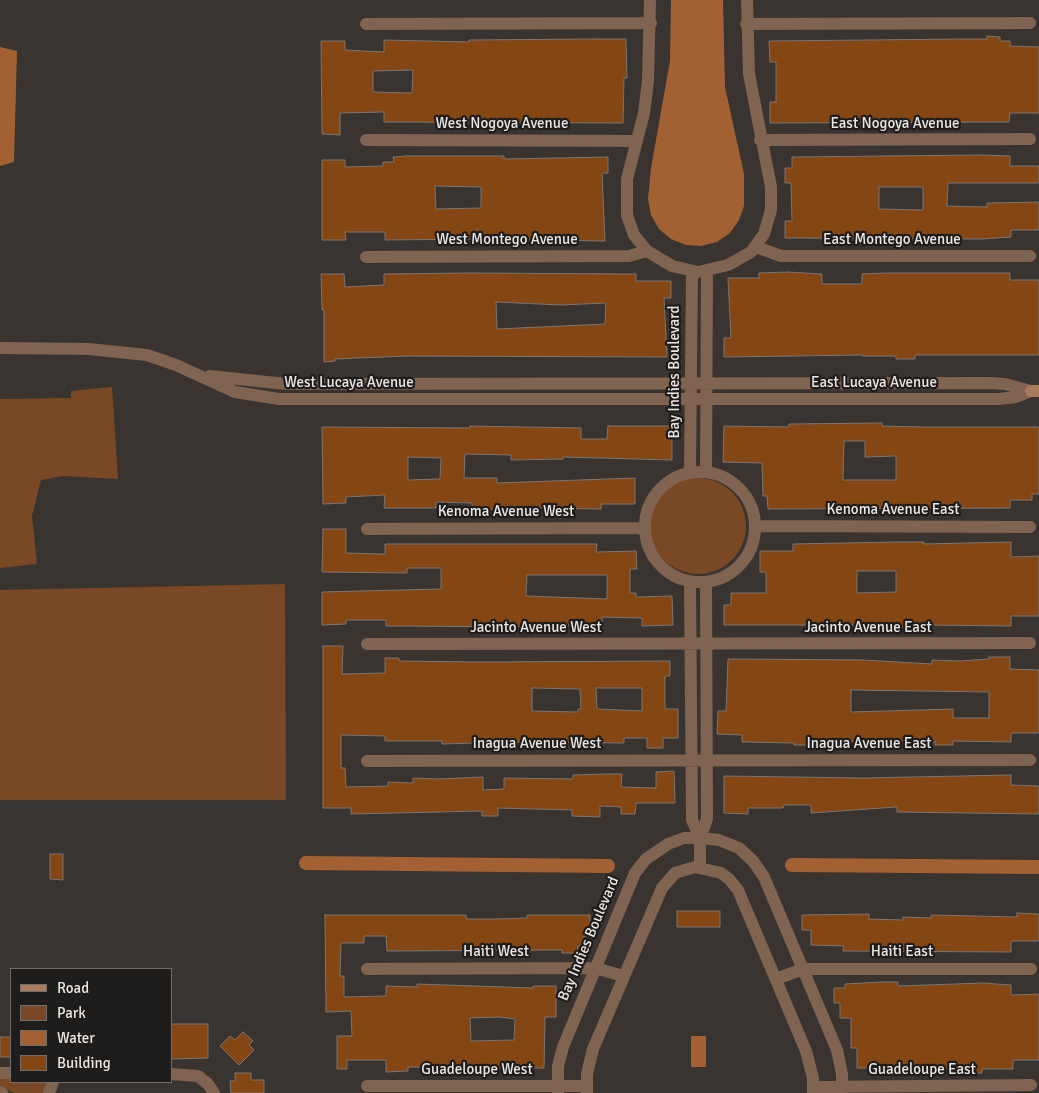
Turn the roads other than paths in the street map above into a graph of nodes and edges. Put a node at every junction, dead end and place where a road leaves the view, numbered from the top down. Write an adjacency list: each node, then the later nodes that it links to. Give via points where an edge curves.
1 (650, 0): 3 (street)
2 (747, 0): 6 (street)
3 (651, 23): 5 (street); 10 (street, via 648,81)
4 (1030, 23): 6 (street)
5 (366, 24)
6 (746, 24): 8 (street, via 749,74)
7 (366, 140): 10 (street, West Nogoya Avenue)
8 (760, 140): 9 (street, East Nogoya Avenue); 11 (street, via 772,198 767,227)
9 (1030, 140)
10 (638, 141): 12 (street, via 628,178 626,204 628,222)
11 (756, 247): 13 (street, East Montego Avenue, via 781,256); 16 (street, via 737,261)
12 (647, 251): 14 (street, West Montego Avenue, via 629,256); 15 (street, via 667,264)
13 (1030, 256)
14 (366, 257)
15 (692, 271): 16 (street); 20 (street, Bay Indies Boulevard)
16 (707, 271): 25 (street)
17 (0, 348): 18 (street, West Lucaya Avenue, via 122,351 162,360)
18 (193, 373): 23 (street, via 247,382); 30 (street, West Lucaya Avenue, via 235,392)
19 (565, 384): 20 (street); 24 (street); 32 (street)
20 (692, 384): 25 (street); 33 (street, Bay Indies Boulevard)
21 (806, 384): 22 (street); 25 (street); 28 (street)
22 (914, 384): 26 (street, via 1005,384); 29 (street)
23 (300, 385): 24 (street); 30 (street)
24 (434, 385): 31 (street)
25 (707, 385): 27 (street)
26 (1035, 391): 29 (street, East Lucaya Avenue, via 1008,398)
27 (707, 399): 28 (street, East Lucaya Avenue); 33 (street, West Lucaya Avenue); 34 (street)
28 (807, 399): 29 (street, East Lucaya Avenue)
29 (914, 399)
30 (300, 400): 31 (street, West Lucaya Avenue)
31 (434, 400): 32 (street, West Lucaya Avenue)
32 (565, 400): 33 (street, West Lucaya Avenue)
33 (692, 400): 35 (street, Bay Indies Boulevard)
34 (706, 472): 35 (street); 36 (street, via 731,481 741,490 752,509)
35 (690, 473): 38 (street, via 663,486 653,498)
36 (755, 526): 37 (street, Kenoma Avenue East); 41 (street, via 753,542 741,563 722,578)
37 (1030, 527)
38 (645, 528): 39 (street, Kenoma Avenue West); 40 (street, via 648,546 658,562 667,571)
39 (367, 529)
40 (690, 581): 41 (street); 44 (street)
41 (706, 582): 45 (street)
42 (1030, 643): 45 (street, Jacinto Avenue East)
43 (367, 644): 44 (street, Jacinto Avenue West)
44 (691, 644): 45 (street, Jacinto Avenue West); 46 (street)
45 (706, 644): 47 (street)
46 (691, 760): 47 (street, Inagua Avenue West); 49 (street, Inagua Avenue West); 50 (street, via 692,820)
47 (707, 760): 48 (street, Inagua Avenue East); 50 (street, via 707,820)
48 (1030, 760)
49 (367, 761)
50 (700, 838): 51 (street); 52 (street, Bay Indies Boulevard, via 668,844 640,866); 54 (street, Bay Indies Boulevard, via 727,843 745,853 757,866)
51 (700, 867): 56 (street, via 678,871 665,884); 57 (street, via 721,873 735,886)
52 (595, 968): 53 (street, Haiti West); 56 (street, Haiti West); 61 (street, Bay Indies Boulevard, via 563,1046 558,1066)
53 (367, 969)
54 (803, 969): 55 (street, Haiti East); 57 (street, Haiti East); 64 (street, Bay Indies Boulevard, via 837,1050)
55 (1031, 969)
56 (623, 976): 62 (street, via 594,1049)
57 (776, 979): 63 (street, via 806,1051)
58 (172, 1074): 65 (street, via 198,1076)
59 (1031, 1085): 64 (street, Guadeloupe East)
60 (367, 1086): 61 (street, Guadeloupe West)
61 (558, 1089): 62 (street, Guadeloupe West)
62 (587, 1090)
63 (814, 1090): 64 (street, Guadeloupe East)
64 (842, 1090)
65 (214, 1093)

